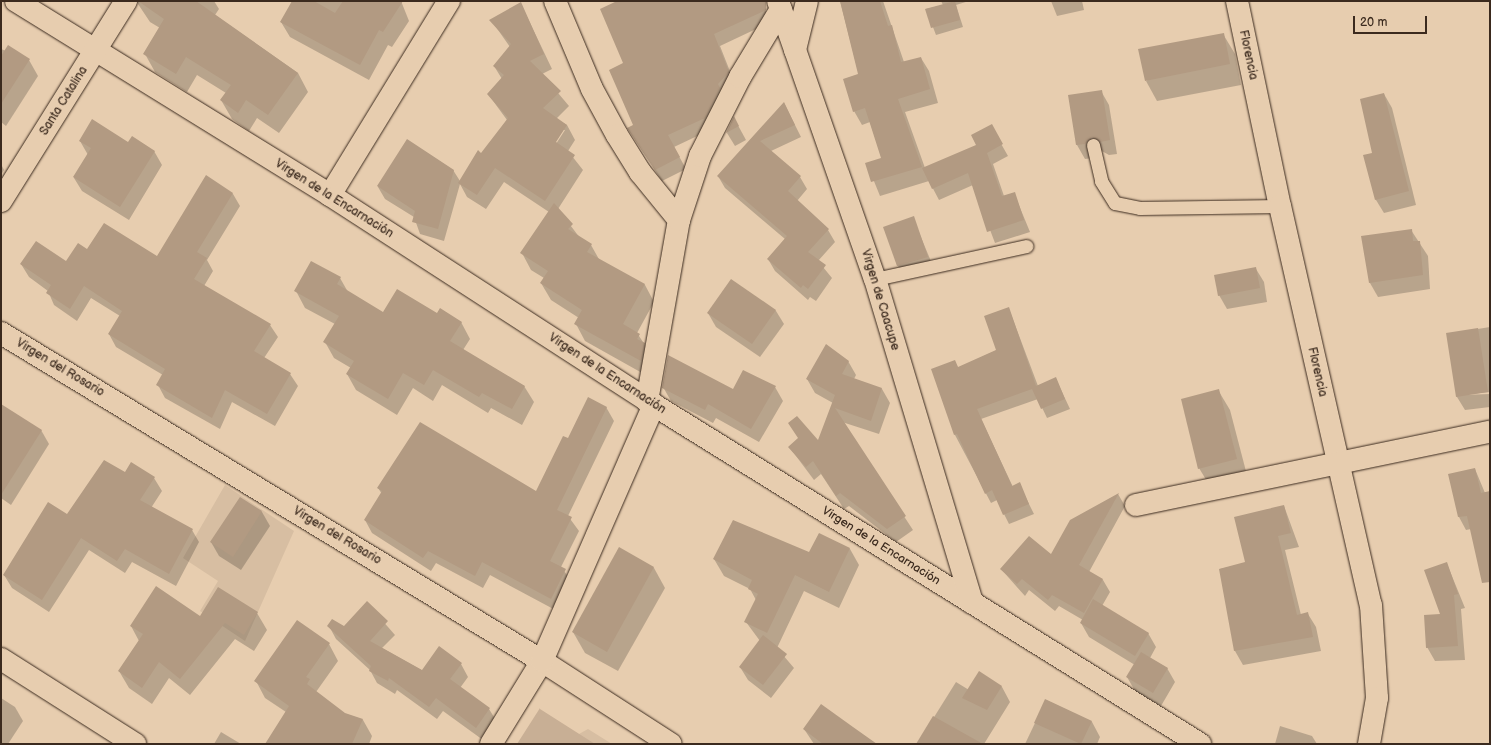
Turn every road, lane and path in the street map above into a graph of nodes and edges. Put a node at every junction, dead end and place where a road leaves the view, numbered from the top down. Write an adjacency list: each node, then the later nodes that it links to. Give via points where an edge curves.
1 (16, 1): 9 (street, Virgen de la Encarnación)
2 (126, 1): 9 (street, Santa Catalina)
3 (448, 1): 11 (street)
4 (555, 1): 14 (street, via 592,89 617,135 640,172)
5 (807, 1): 8 (street)
6 (1237, 1): 13 (street, Florencia)
7 (780, 5): 8 (street, Virgen de Caacupe); 14 (street, via 700,156)
8 (795, 50): 16 (street, Virgen de Caacupe)
9 (96, 52): 11 (street, Virgen de la Encarnación); 12 (street, Santa Catalina)
10 (1093, 145): 13 (lane, via 1101,181 1115,203 1140,208)
11 (330, 195): 18 (street, Virgen de la Encarnación)
12 (1, 201)
13 (1280, 206): 20 (street, Florencia)
14 (679, 220): 18 (street)
15 (1026, 246): 16 (lane)
16 (875, 278): 22 (street, Virgen de Caacupe)
17 (1, 332): 24 (street, Virgen del Rosario)
18 (651, 403): 22 (street, Virgen de la Encarnación); 24 (street)
19 (1490, 432): 20 (street)
20 (1337, 462): 21 (street); 29 (street, Florencia, via 1371,605 1377,698)
21 (1136, 505)
22 (972, 603): 28 (street, Virgen de la Encarnación)
23 (1, 659): 25 (street)
24 (542, 660): 26 (street); 27 (street, Virgen del Rosario)
25 (135, 744)
26 (491, 744)
27 (671, 744)
28 (1200, 744)
29 (1369, 744)

